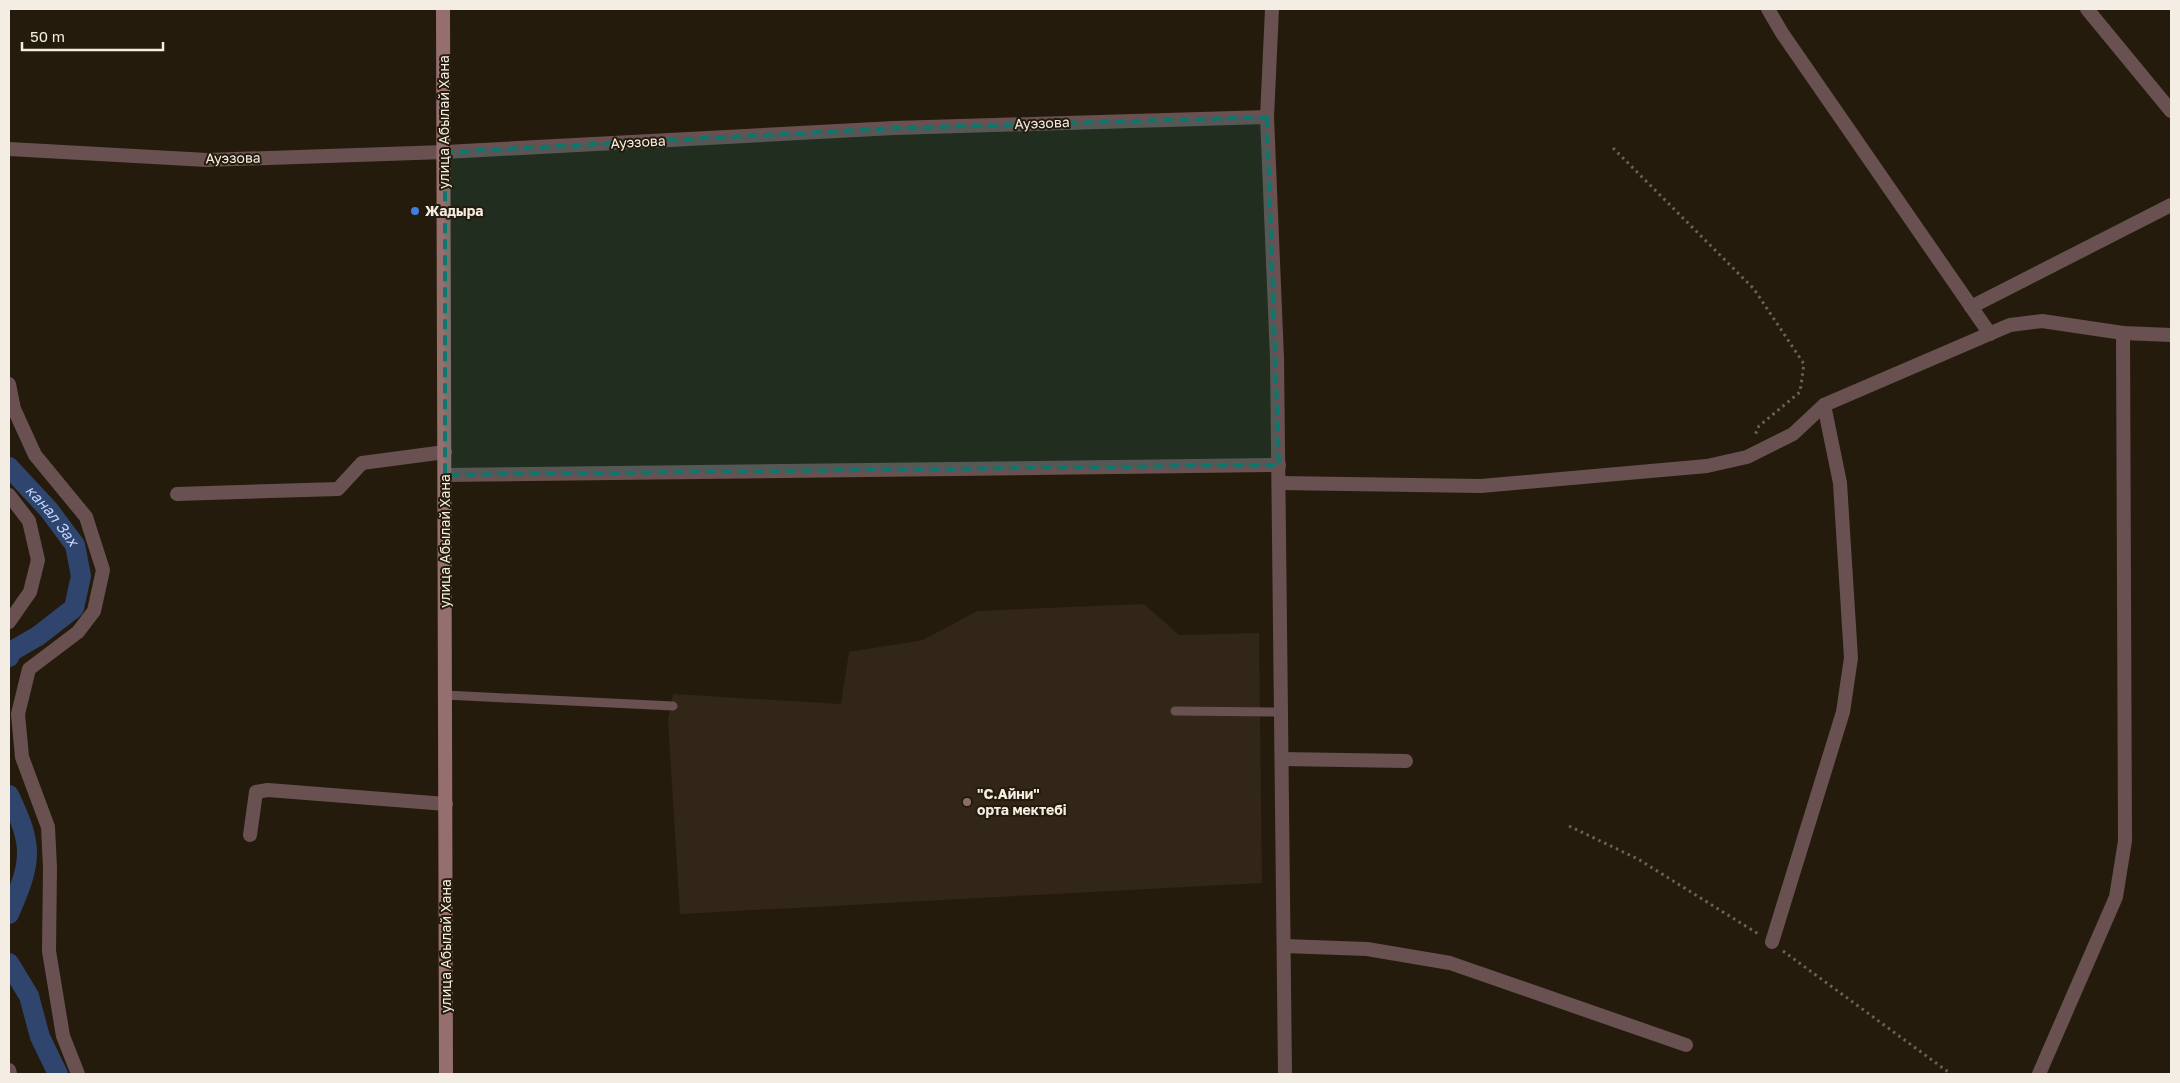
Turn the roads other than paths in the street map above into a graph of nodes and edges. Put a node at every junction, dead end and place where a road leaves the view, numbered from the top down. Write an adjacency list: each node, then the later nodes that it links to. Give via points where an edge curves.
1 (443, 9): 8 (main road, улица Абылай Хана)
2 (1272, 9): 6 (street)
3 (1768, 9): 10 (street)
4 (2087, 9): 5 (street)
5 (2171, 111)
6 (1267, 117): 8 (street, Ауэзова, via 894,128); 17 (street, via 1278,358)
7 (9, 149): 8 (street, Ауэзова, via 207,160)
8 (445, 152): 16 (main road, улица Абылай Хана)
9 (2171, 205): 10 (street)
10 (1971, 307): 12 (street)
11 (2123, 333): 12 (street, via 2042,321 2010,325); 13 (street); 39 (street, via 2125,841 2116,897)
12 (1990, 334): 15 (street)
13 (2171, 335)
14 (9, 384): 36 (street, via 14,409 35,455 86,517 103,570 94,611 78,632 29,669 18,714 22,757 48,827 49,951 63,1036)
15 (1824, 405): 19 (street, via 1793,434 1747,457 1707,466 1481,486); 31 (street, via 1840,483 1852,658 1843,712)
16 (445, 452): 18 (main road, улица Абылай Хана); 20 (street, via 362,463 338,489)
17 (1279, 465): 18 (street); 19 (street)
18 (445, 475): 23 (main road, улица Абылай Хана)
19 (1279, 483): 26 (street)
20 (177, 494)
21 (9, 495): 22 (street, via 28,522 38,560 30,592)
22 (9, 622)
23 (445, 695): 24 (lane); 29 (main road, улица Абылай Хана)
24 (674, 706)
25 (1175, 711): 26 (lane)
26 (1281, 712): 27 (street)
27 (1282, 759): 28 (street); 32 (street)
28 (1406, 761)
29 (446, 804): 30 (street, via 268,790 256,792); 37 (main road, улица Абылай Хана)
30 (250, 836)
31 (1772, 942)
32 (1284, 946): 33 (street, via 1367,948 1450,963); 38 (street)
33 (1686, 1045)
34 (9, 1070): 35 (street)
35 (10, 1074)
36 (78, 1074)
37 (446, 1074)
38 (1285, 1074)
39 (2039, 1074)

